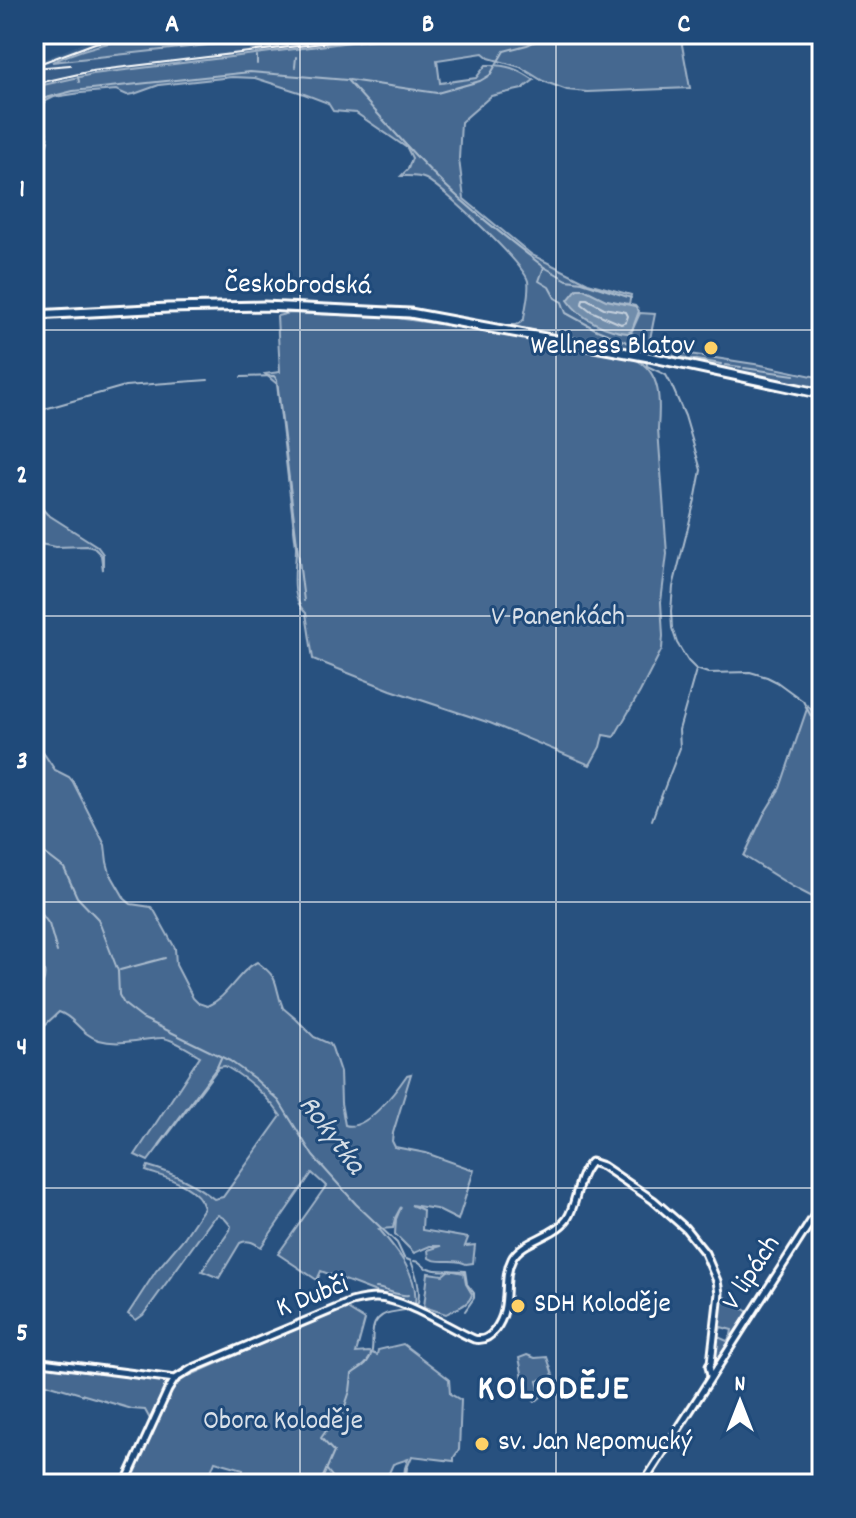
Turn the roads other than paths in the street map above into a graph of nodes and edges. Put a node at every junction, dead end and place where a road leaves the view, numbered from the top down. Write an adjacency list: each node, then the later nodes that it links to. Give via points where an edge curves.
1 (34, 315): 2 (main road, Českobrodská, via 264,306 384,310)
2 (822, 394)
3 (822, 1204): 5 (street, V lipách)
4 (34, 1361): 6 (street)
5 (713, 1369): 6 (street, K Dubči, via 719,1293 705,1253 653,1200 591,1162 562,1225 514,1256 504,1313 489,1337 474,1339 408,1306 376,1298 351,1302); 8 (street, V lipách)
6 (175, 1379): 7 (street)
7 (125, 1484)
8 (643, 1484)

